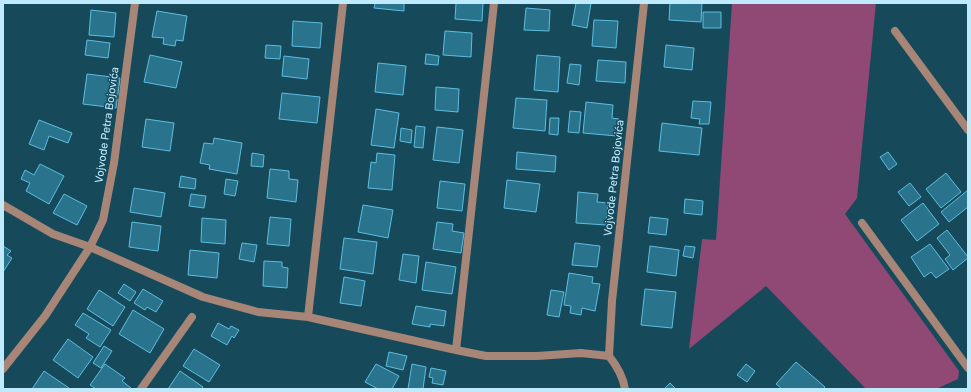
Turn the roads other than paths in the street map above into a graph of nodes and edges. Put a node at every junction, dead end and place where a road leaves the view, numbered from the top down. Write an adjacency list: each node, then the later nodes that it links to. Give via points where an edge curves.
1 (135, 3): 9 (street, Vojvode Petra Bojovića, via 114,163 103,220)
2 (343, 3): 11 (street)
3 (494, 3): 12 (street)
4 (644, 3): 13 (street, Vojvode Petra Bojovića, via 612,301)
5 (895, 31): 6 (street)
6 (968, 130)
7 (3, 205): 9 (street, via 53,234)
8 (862, 223): 14 (street)
9 (90, 247): 11 (street, via 203,297 258,312); 15 (street, Vojvode Petra Bojovića, via 45,316)
10 (192, 317): 16 (street)
11 (308, 317): 12 (street)
12 (456, 350): 13 (street, via 486,356 581,353)
13 (609, 356): 17 (street, via 619,370)
14 (968, 368)
15 (3, 370)
16 (141, 389)
17 (625, 389)

